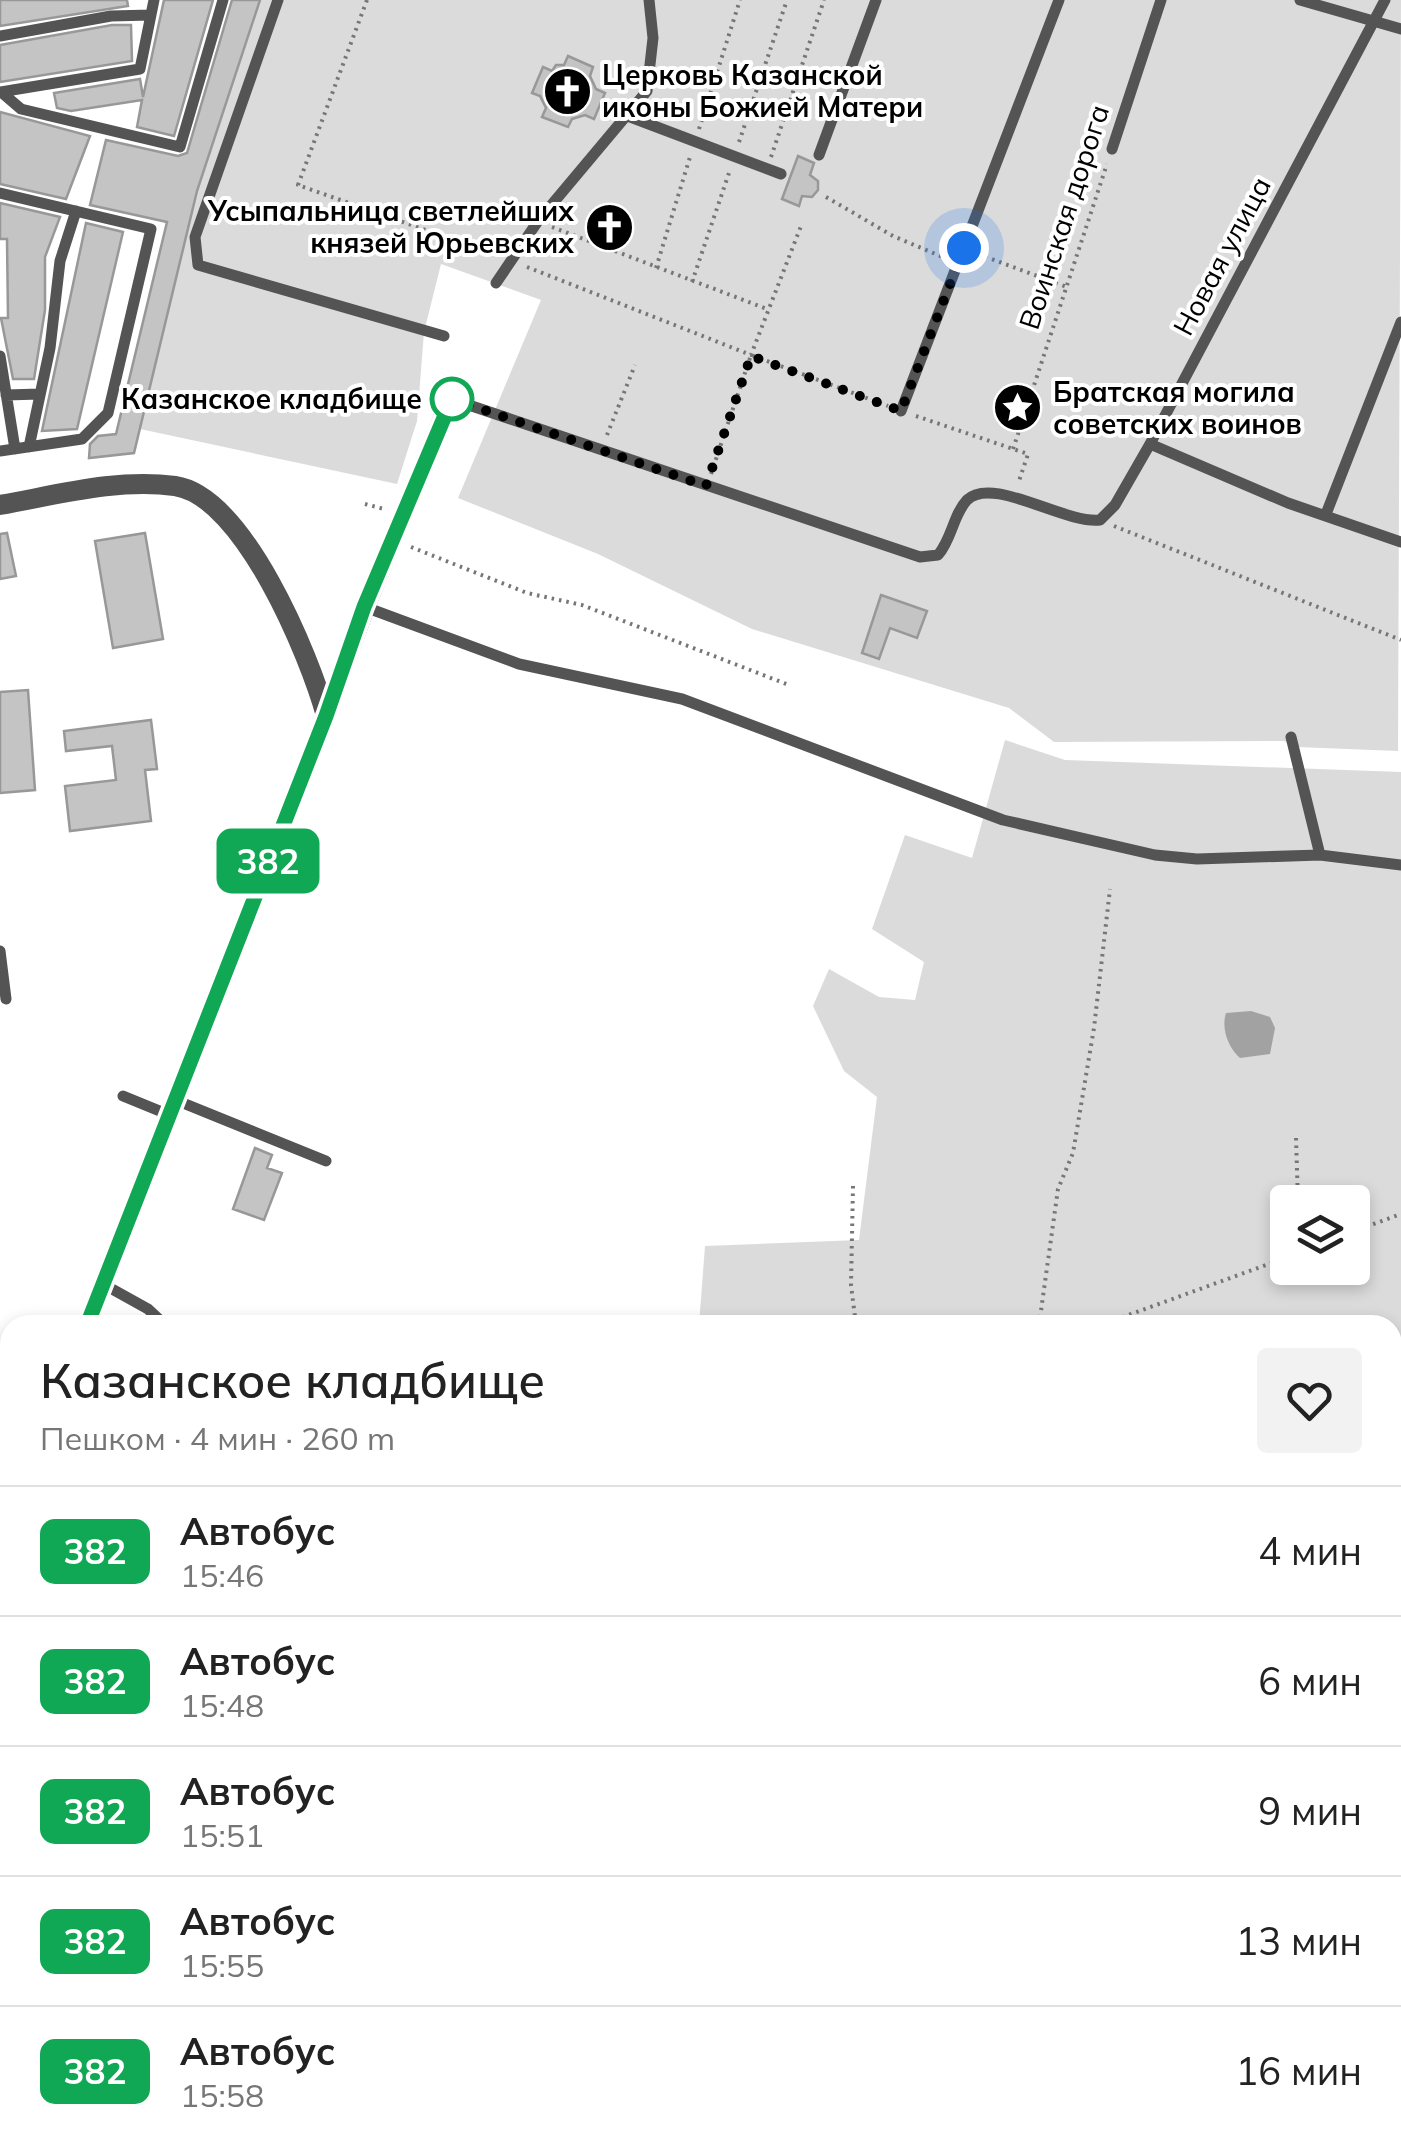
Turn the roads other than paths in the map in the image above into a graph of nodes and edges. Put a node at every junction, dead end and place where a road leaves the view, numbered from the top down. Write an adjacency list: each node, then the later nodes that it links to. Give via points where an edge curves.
1 (154, 0): 10 (lane)
2 (224, 0): 14 (lane, via 180,147 21,109)
3 (278, 0): 23 (lane, via 195,237 198,265)
4 (649, 0): 15 (lane, via 648,91)
5 (876, 0): 17 (lane)
6 (1059, 0): 28 (lane)
7 (1161, 0): 16 (lane, Воинская дорога)
8 (1300, 0): 11 (lane)
9 (1385, 0): 11 (lane, Новая улица)
10 (150, 15): 13 (lane); 14 (lane, via 140,69)
11 (1374, 21): 12 (lane); 29 (lane, Новая улица)
12 (1401, 29)
13 (0, 36)
14 (1, 92)
15 (625, 115): 18 (lane); 21 (lane)
16 (1112, 149)
17 (819, 155)
18 (781, 174)
19 (0, 193): 20 (lane)
20 (76, 211): 25 (lane, via 60,261); 30 (lane, via 151,228 108,413 82,440)
21 (496, 283)
22 (1401, 322): 34 (lane)
23 (444, 336)
24 (0, 356): 26 (lane)
25 (40, 394): 26 (lane); 30 (lane)
26 (6, 395): 31 (lane)
27 (452, 399): 29 (lane, Новая улица, via 930,558 944,548 970,496 999,492 1095,520 1116,505); 36 (street)
28 (901, 411)
29 (1150, 444): 34 (lane)
30 (29, 447): 31 (lane)
31 (15, 449): 32 (lane)
32 (0, 452)
33 (0, 504): 37 (street, via 119,485 180,486 234,526 264,570 314,670)
34 (1326, 514): 35 (lane)
35 (1401, 542)
36 (364, 607): 37 (street); 39 (lane, via 519,664 682,698 1003,820 1154,855)
37 (326, 716): 44 (street)
38 (1292, 737): 39 (lane)
39 (1320, 855): 40 (lane)
40 (1401, 865)
41 (0, 950): 42 (lane)
42 (6, 999)
43 (123, 1096): 44 (lane)
44 (170, 1106): 45 (lane); 46 (street)
45 (326, 1161)
46 (102, 1284): 47 (street); 48 (lane)
47 (91, 1315)
48 (154, 1315)

